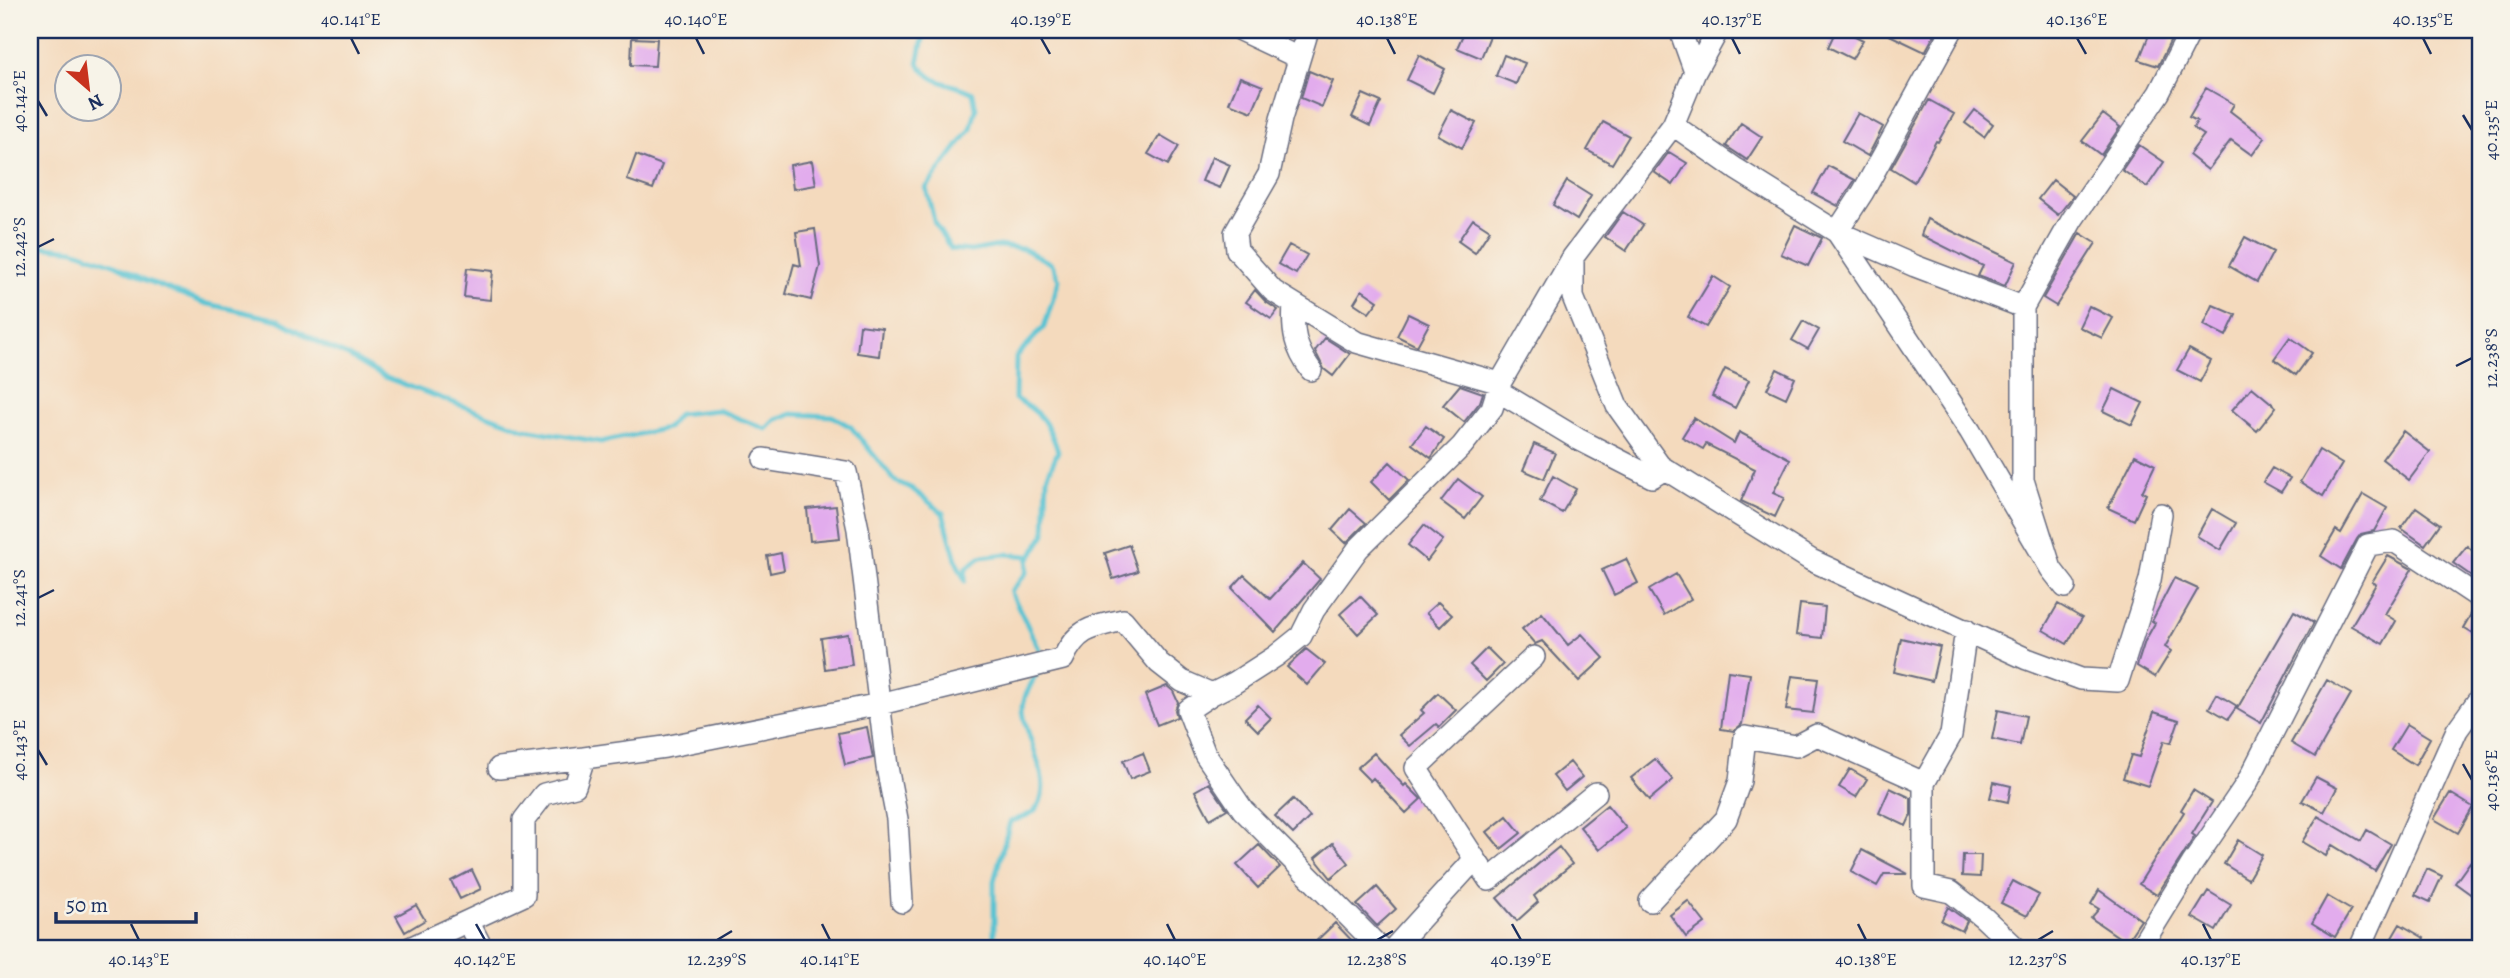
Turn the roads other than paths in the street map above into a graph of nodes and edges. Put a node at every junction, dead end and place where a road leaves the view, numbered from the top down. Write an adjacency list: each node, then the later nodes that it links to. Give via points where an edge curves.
1 (1240, 30): 7 (street)
2 (1308, 30): 7 (street)
3 (1680, 30): 8 (street)
4 (1717, 30): 8 (street)
5 (1952, 30): 10 (street)
6 (2192, 30): 13 (street, via 2159,93 2073,220)
7 (1299, 58): 12 (street, via 1269,174 1235,233 1237,250 1272,290)
8 (1695, 72): 9 (street)
9 (1674, 125): 10 (street); 11 (street)
10 (1837, 232): 13 (street); 19 (street, via 1970,431)
11 (1573, 257): 15 (street); 17 (street, via 1573,297 1617,406)
12 (1294, 304): 14 (street, via 1292,328); 15 (street, via 1356,342)
13 (2023, 307): 19 (street, via 2024,480)
14 (1311, 370)
15 (1499, 387): 17 (street, via 1578,439 1651,477); 24 (street, via 1492,408 1462,446 1358,549 1301,635 1276,656)
16 (764, 458): 26 (street, via 846,472 858,529)
17 (1665, 469): 22 (street, via 1811,561)
18 (2161, 514): 22 (street, via 2150,580 2118,681 2081,679)
19 (2051, 569): 20 (street)
20 (2064, 587)
21 (2480, 598): 40 (street, via 2394,541 2368,545 2247,783)
22 (1966, 630): 29 (street, via 1951,735)
23 (1534, 657): 31 (street, via 1416,768)
24 (1212, 694): 26 (street, via 1182,681 1159,663 1124,620 1087,629 1069,645 1063,659); 37 (street, via 1188,710 1205,754 1243,810)
25 (2480, 698): 41 (street, via 2457,730)
26 (880, 704): 27 (street, via 665,747); 33 (street, via 897,819)
27 (584, 758): 28 (street); 34 (street, via 575,786 544,794 524,820 524,895)
28 (499, 768)
29 (1924, 783): 32 (street, via 1817,735 1796,747 1745,737 1740,781 1726,819); 39 (street, via 1924,886 1951,892)
30 (1596, 793): 31 (street, via 1489,880)
31 (1475, 859): 38 (street)
32 (1650, 901)
33 (902, 902)
34 (468, 921): 35 (street); 36 (street)
35 (410, 948)
36 (482, 948)
37 (1380, 948)
38 (1394, 948)
39 (2016, 948)
40 (2140, 948)
41 (2360, 948)

